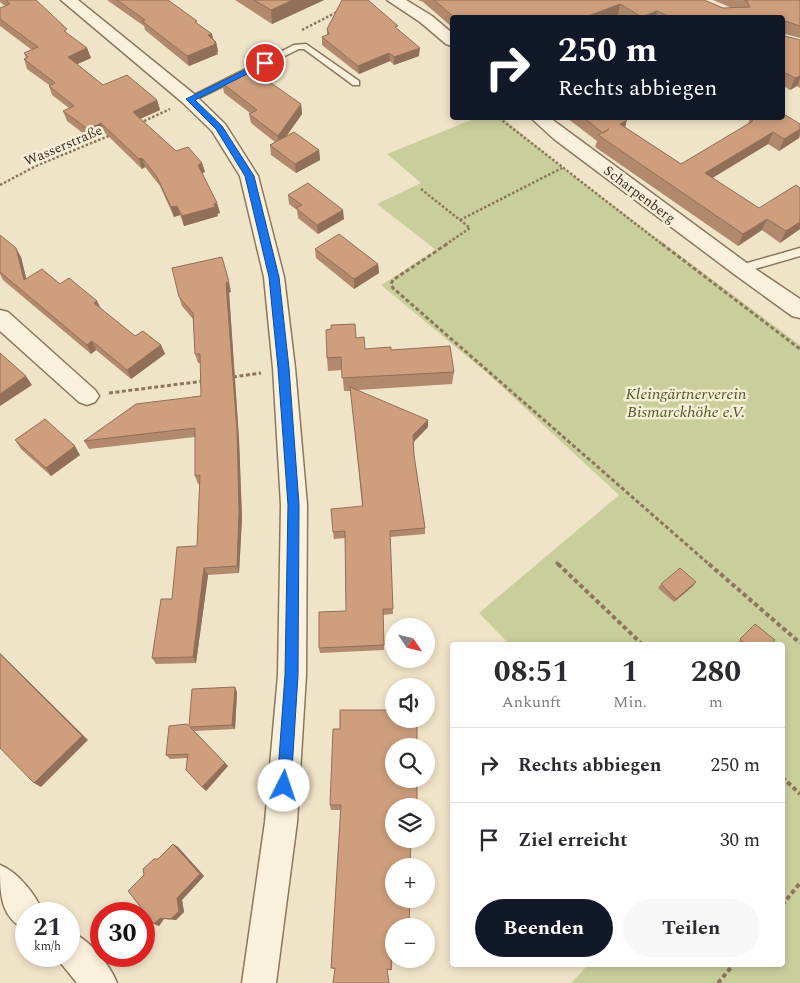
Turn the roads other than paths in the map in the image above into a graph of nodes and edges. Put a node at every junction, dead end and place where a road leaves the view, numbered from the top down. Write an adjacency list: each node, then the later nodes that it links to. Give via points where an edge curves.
1 (69, 0): 5 (street)
2 (395, 0): 3 (street, via 426,19)
3 (450, 39)
4 (356, 83): 5 (lane, via 306,46 297,47)
5 (189, 98): 16 (street, via 219,128 250,176 274,277 284,368 294,505 292,675 281,822)
6 (542, 120): 8 (street, Scharpenberg)
7 (800, 252): 8 (lane)
8 (741, 269): 9 (street, Scharpenberg)
9 (800, 310)
10 (0, 318): 11 (street)
11 (87, 396)
12 (0, 882): 13 (street)
13 (17, 902)
14 (80, 960): 15 (street)
15 (100, 983)
16 (259, 983)

